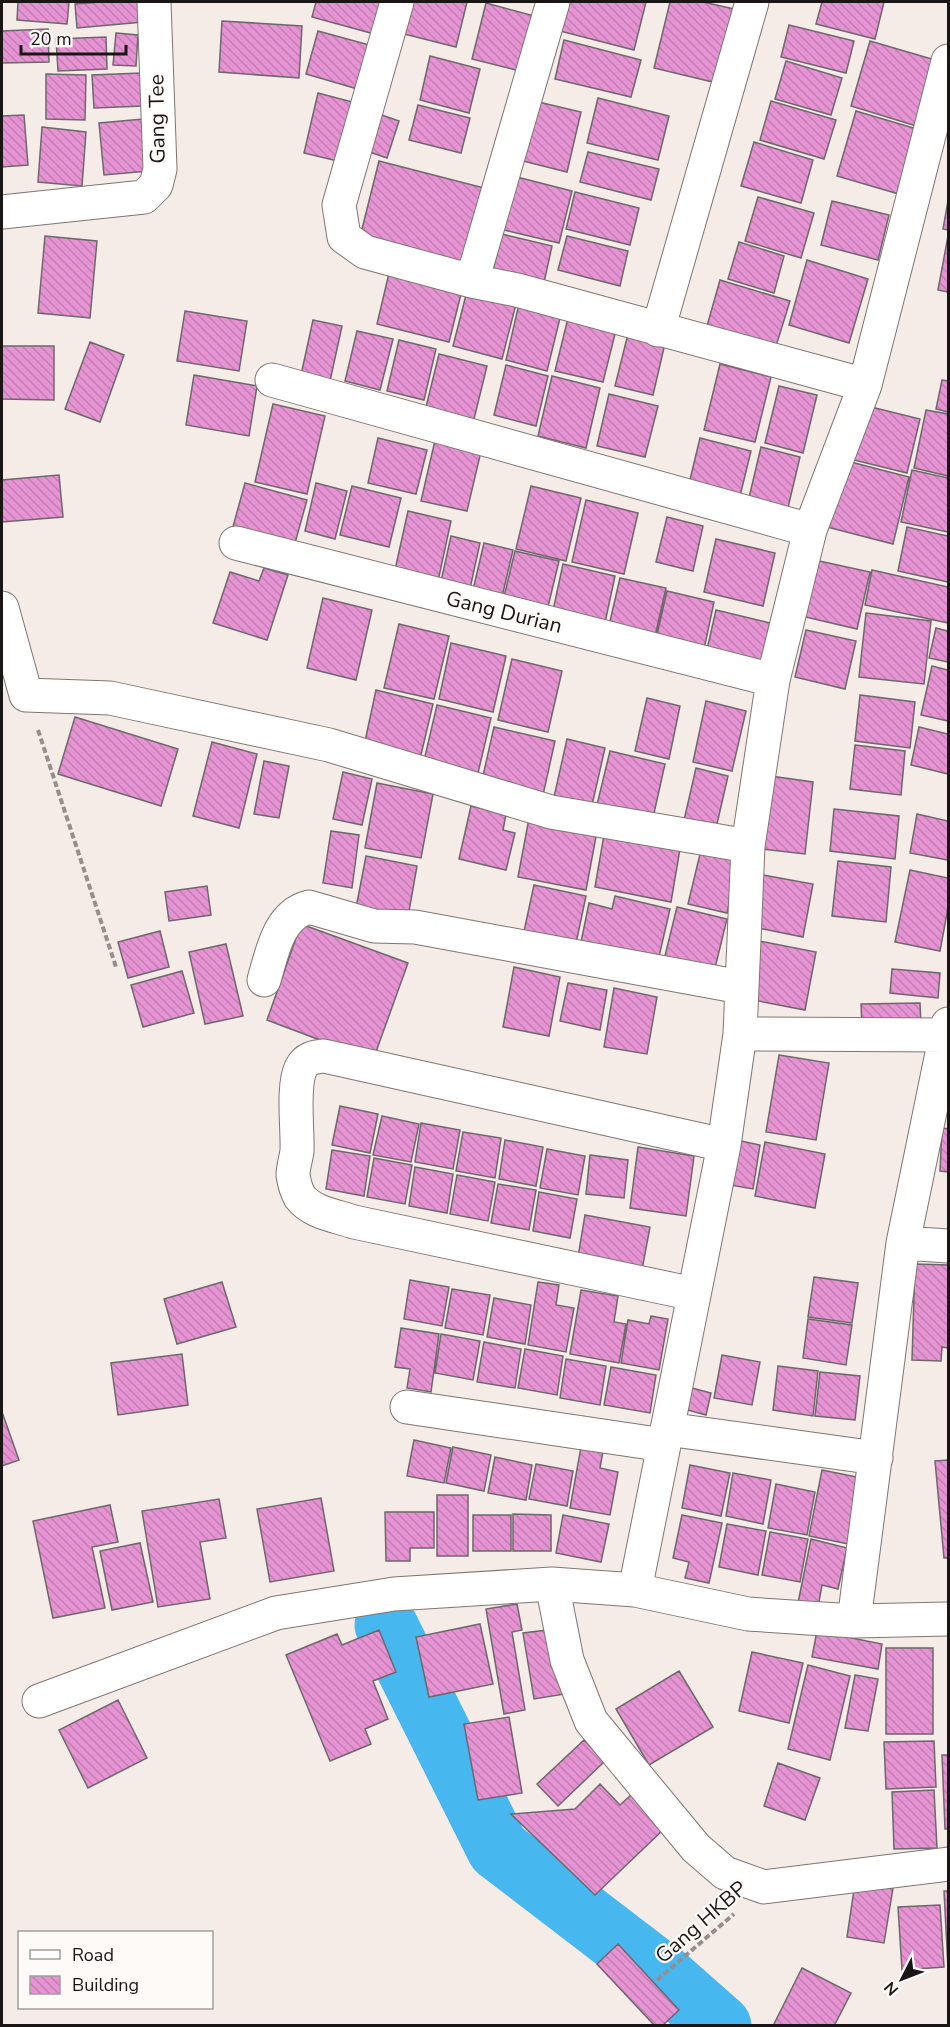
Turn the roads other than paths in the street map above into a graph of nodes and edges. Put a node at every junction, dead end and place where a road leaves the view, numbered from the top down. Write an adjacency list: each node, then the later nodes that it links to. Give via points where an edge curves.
1 (154, 2): 6 (street, Gang Tee, via 160,169 156,184 144,197)
2 (397, 2): 7 (street, via 339,205 344,237 365,252)
3 (553, 2): 7 (street)
4 (752, 2): 8 (street)
5 (948, 61): 10 (street)
6 (4, 220)
7 (472, 281): 8 (street)
8 (658, 330): 10 (street)
9 (272, 380): 11 (street)
10 (864, 385): 11 (street)
11 (810, 530): 14 (street)
12 (236, 543): 14 (street, Gang Durian)
13 (2, 608): 15 (street, via 26,696 122,700 329,745 551,812)
14 (773, 680): 15 (street)
15 (748, 846): 17 (street)
16 (264, 980): 17 (street, via 281,930 299,909 309,907 374,926 415,927)
17 (741, 987): 19 (street)
18 (947, 1029): 19 (street); 20 (street)
19 (740, 1034): 21 (street)
20 (941, 1092): 22 (street)
21 (724, 1146): 24 (street); 24 (street, via 324,1056 308,1060 297,1078 297,1152 293,1174 298,1194 317,1210 354,1222)
22 (903, 1243): 23 (street); 27 (street)
23 (948, 1246)
24 (694, 1294): 26 (street)
25 (407, 1407): 26 (street)
26 (665, 1437): 27 (street); 29 (street)
27 (876, 1458): 31 (street)
28 (552, 1584): 29 (street); 32 (street, via 394,1594 276,1612); 33 (street, via 567,1660 591,1721 696,1848 725,1873 764,1887)
29 (635, 1590): 31 (street, via 748,1614)
30 (948, 1619): 31 (street)
31 (854, 1621)
32 (39, 1701)
33 (948, 1864)

